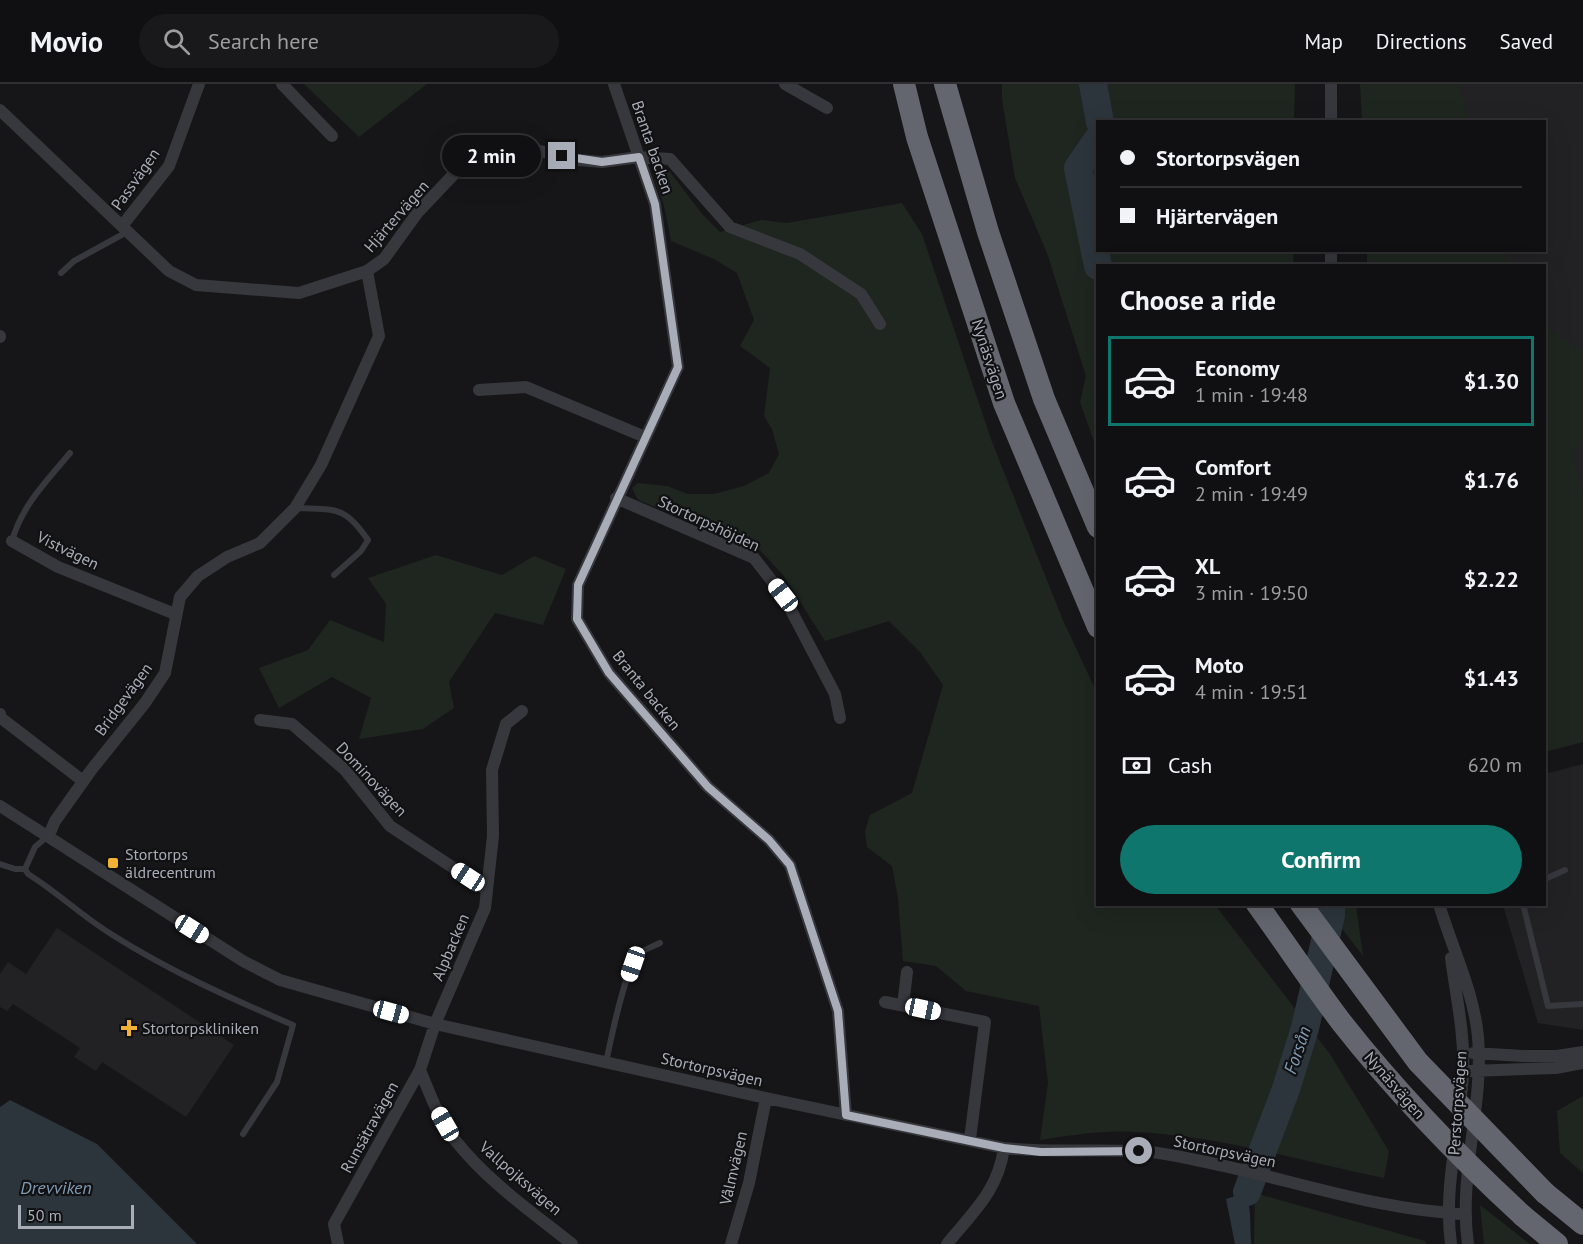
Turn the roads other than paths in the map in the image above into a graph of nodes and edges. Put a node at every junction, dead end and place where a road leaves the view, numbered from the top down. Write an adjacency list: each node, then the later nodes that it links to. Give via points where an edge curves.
1 (199, 84): 13 (street, Passvägen, via 169,166)
2 (282, 84): 11 (street)
3 (614, 84): 12 (street, Branta backen)
4 (785, 84): 8 (street)
5 (904, 84): 26 (highway, Nynäsvägen, via 917,137 1004,403)
6 (945, 84): 22 (highway, via 988,232 1044,399)
7 (1331, 84): 10 (street)
8 (827, 108)
9 (0, 110): 13 (street, Hjärtervägen)
10 (1331, 120)
11 (332, 136)
12 (639, 157): 14 (street, Hjärtervägen, via 602,162 498,146 474,153 418,212 384,259); 16 (street, Hjärtervägen, via 670,159 730,227 800,254 861,294); 18 (street, Branta backen, via 655,204 678,367)
13 (125, 229): 14 (street, Hjärtervägen, via 168,271 196,285 299,293); 15 (lane)
14 (367, 271): 21 (street, Bridgevägen, via 379,336 321,465)
15 (62, 273)
16 (880, 324)
17 (479, 390): 18 (street, via 526,387)
18 (645, 437): 20 (street, Branta backen)
19 (70, 453): 23 (lane, Vistvägen, via 27,505 17,521)
20 (615, 498): 29 (street, Stortorpshöjden, via 754,558 783,595 835,694); 59 (street, Branta backen, via 578,585 577,619 609,673 708,787 769,840 790,865 838,1011)
21 (295, 508): 24 (lane, via 344,512 368,540); 25 (street, Bridgevägen, via 260,543 226,557 198,576 180,597)
22 (1096, 522)
23 (12, 541): 25 (street, Vistvägen, via 58,567)
24 (334, 575)
25 (175, 614): 31 (street, Bridgevägen, via 165,673)
26 (1096, 622)
27 (522, 711): 38 (street, Alpbacken, via 506,724 492,771 493,836)
28 (0, 714): 31 (street)
29 (840, 718)
30 (260, 720): 38 (street, Dominovägen, via 292,724 345,770 390,826)
31 (83, 781): 33 (street, Bridgevägen)
32 (0, 806): 33 (street, Stortorpsvägen)
33 (49, 835): 35 (lane, via 35,847); 49 (street, Stortorpsvägen, via 243,962 279,980)
34 (0, 864): 35 (lane)
35 (25, 868): 60 (lane, via 100,927 161,965 293,1025 277,1082)
36 (1565, 870): 37 (lane)
37 (1546, 879)
38 (487, 890): 49 (street, Alpbacken, via 485,908)
39 (1258, 906): 72 (highway, Nynäsvägen, bridge, via 1342,1023 1393,1085 1462,1160)
40 (1302, 906): 65 (highway, Nynäsvägen, bridge, via 1418,1062 1545,1193)
41 (1440, 906): 43 (street, Perstorpsvägen)
42 (1523, 906): 47 (lane, via 1548,1006)
43 (1447, 933): 50 (street, Perstorpsvägen, via 1465,982 1478,1035); 52 (street, Perstorpsvägen)
44 (660, 943): 53 (lane, via 638,954 633,964)
45 (907, 972): 48 (street)
46 (885, 1002): 48 (street)
47 (1583, 1004)
48 (903, 1005): 61 (street, via 985,1022)
49 (435, 1023): 53 (street, Stortorpsvägen); 55 (street, Runsätravägen)
50 (1478, 1052): 51 (street, via 1557,1056); 52 (street); 57 (street, Perstorpsvägen)
51 (1583, 1052)
52 (1462, 1053): 56 (street, Perstorpsvägen)
53 (606, 1062): 58 (street, Stortorpsvägen)
54 (1583, 1063): 57 (street)
55 (420, 1070): 66 (street, Runsätravägen, via 334,1224); 67 (street, Vallpojksvägen, via 454,1140 499,1185)
56 (1463, 1071): 57 (street); 63 (street, Perstorpsvägen)
57 (1478, 1071): 64 (street, Perstorpsvägen)
58 (766, 1098): 59 (street, Stortorpsvägen); 68 (street, Vålmvägen, via 749,1183)
59 (846, 1115): 61 (street, Stortorpsvägen)
60 (243, 1134)
61 (970, 1139): 62 (street, Stortorpsvägen)
62 (1004, 1148): 63 (street, Stortorpsvägen, via 1041,1152 1139,1151); 69 (street, via 1001,1171 989,1194)
63 (1449, 1213): 64 (street, Stortorpsvägen); 70 (street, Perstorpsvägen)
64 (1465, 1214): 71 (street, Perstorpsvägen)
65 (1583, 1224)
66 (338, 1244)
67 (572, 1244)
68 (731, 1244)
69 (947, 1244)
70 (1451, 1244)
71 (1468, 1244)
72 (1557, 1244)

